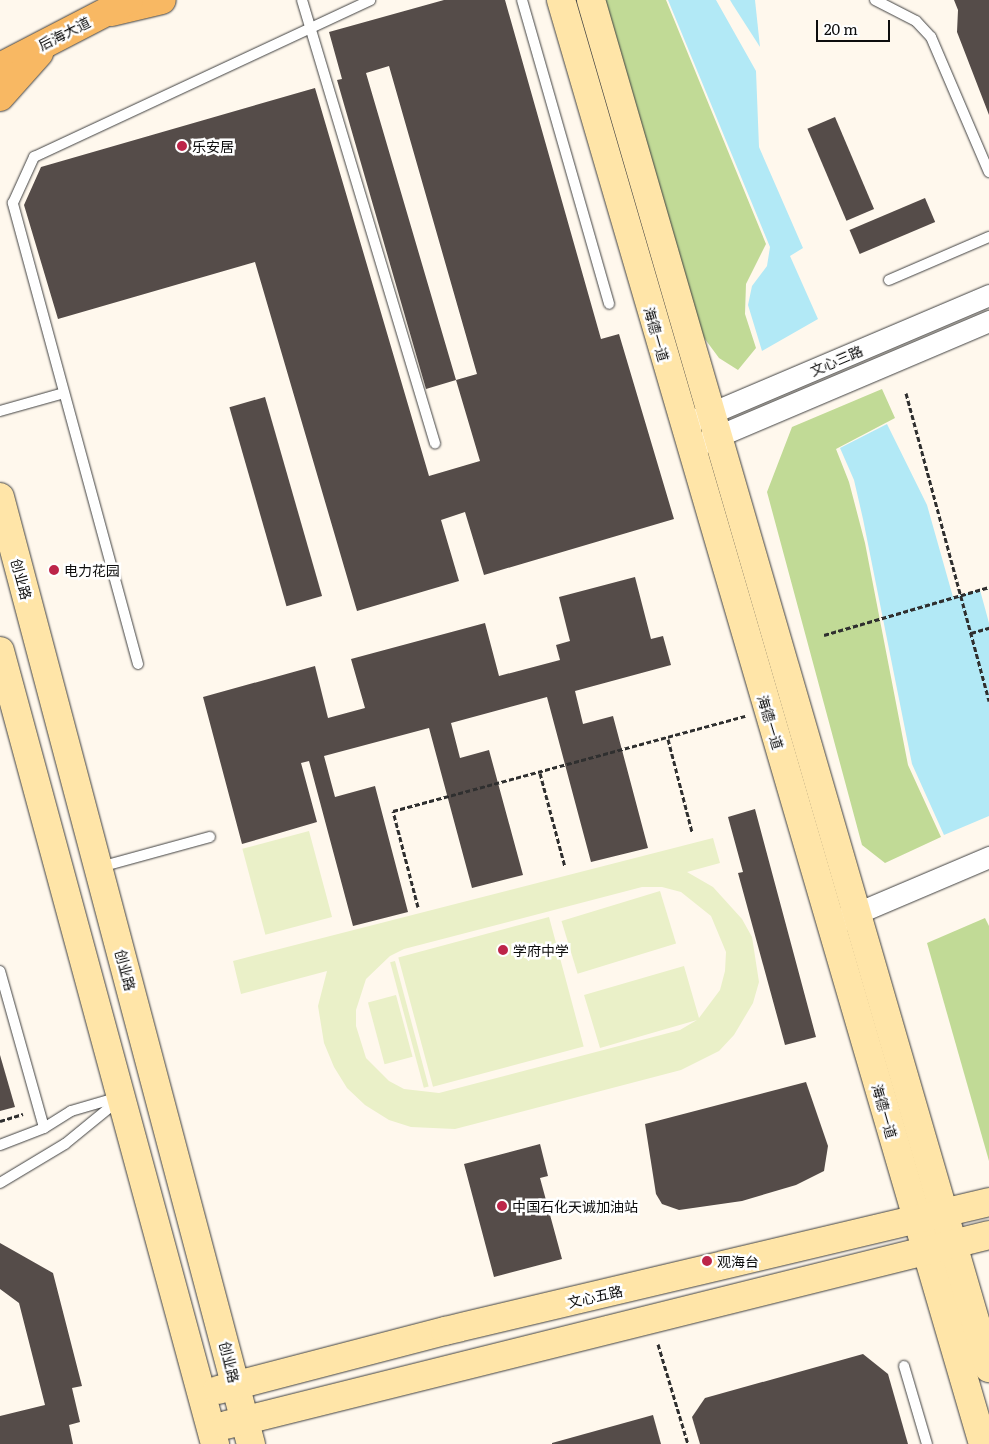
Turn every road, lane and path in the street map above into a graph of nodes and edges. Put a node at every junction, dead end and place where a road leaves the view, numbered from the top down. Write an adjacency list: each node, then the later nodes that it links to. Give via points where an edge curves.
1 (130, 0): 9 (main road, 后海大道)
2 (162, 0): 9 (main road)
3 (302, 0): 10 (lane)
4 (370, 0): 10 (lane)
5 (522, 0): 18 (lane)
6 (561, 0): 24 (street, 海德一道)
7 (591, 0): 23 (street, 海德一道)
8 (875, 0): 14 (lane, via 916,21 932,37)
9 (98, 16): 11 (main road, 后海大道)
10 (310, 28): 20 (lane, via 34,157 12,203); 25 (lane)
11 (50, 40): 12 (main road, 后海大道); 13 (main road)
12 (0, 67)
13 (0, 97)
14 (989, 172)
15 (989, 237): 16 (lane)
16 (889, 280)
17 (989, 295): 23 (street, 文心三路)
18 (609, 304)
19 (989, 321): 23 (street, 文心三路)
20 (64, 393): 22 (lane); 33 (lane)
21 (906, 393): 28 (path)
22 (0, 411)
23 (713, 425): 24 (street, 文心三路); 45 (street, 海德一道)
24 (687, 436): 46 (street, 海德一道)
25 (435, 443)
26 (0, 497): 43 (street, 创业路)
27 (989, 588): 28 (path)
28 (960, 596): 30 (path); 31 (path)
29 (989, 628): 30 (path)
30 (971, 633): 34 (path)
31 (824, 635)
32 (0, 651): 48 (street)
33 (138, 664)
34 (988, 691): 35 (path)
35 (989, 701)
36 (748, 716): 37 (path)
37 (668, 739): 38 (path); 39 (path)
38 (540, 773): 42 (path); 44 (path, via 393,811)
39 (692, 832)
40 (210, 837): 43 (lane)
41 (989, 857): 45 (street)
42 (565, 866)
43 (99, 867): 63 (street, 创业路)
44 (418, 907)
45 (856, 913): 46 (street); 55 (street, 海德一道)
46 (831, 924): 56 (street, 海德一道)
47 (0, 972): 49 (lane)
48 (123, 1096): 51 (lane, via 71,1111); 53 (lane, via 65,1144); 64 (street)
49 (38, 1110): 50 (path); 51 (lane)
50 (0, 1121)
51 (44, 1128): 52 (lane)
52 (0, 1145)
53 (0, 1183)
54 (989, 1202): 55 (street, 文心五路)
55 (944, 1213): 56 (street, 文心五路); 58 (street, 海德一道)
56 (917, 1220): 59 (street, 海德一道); 63 (street, 文心五路, via 445,1331)
57 (989, 1234): 58 (street)
58 (953, 1244): 59 (street); 62 (street, 海德一道)
59 (926, 1251): 60 (street); 69 (street, 海德一道)
60 (650, 1319): 65 (street); 67 (path)
61 (904, 1366): 68 (lane)
62 (989, 1368)
63 (236, 1385): 64 (street, 文心五路); 65 (street, 创业路)
64 (202, 1394): 66 (street)
65 (248, 1432): 66 (street)
66 (213, 1437)
67 (688, 1444)
68 (926, 1444)
69 (982, 1444)

